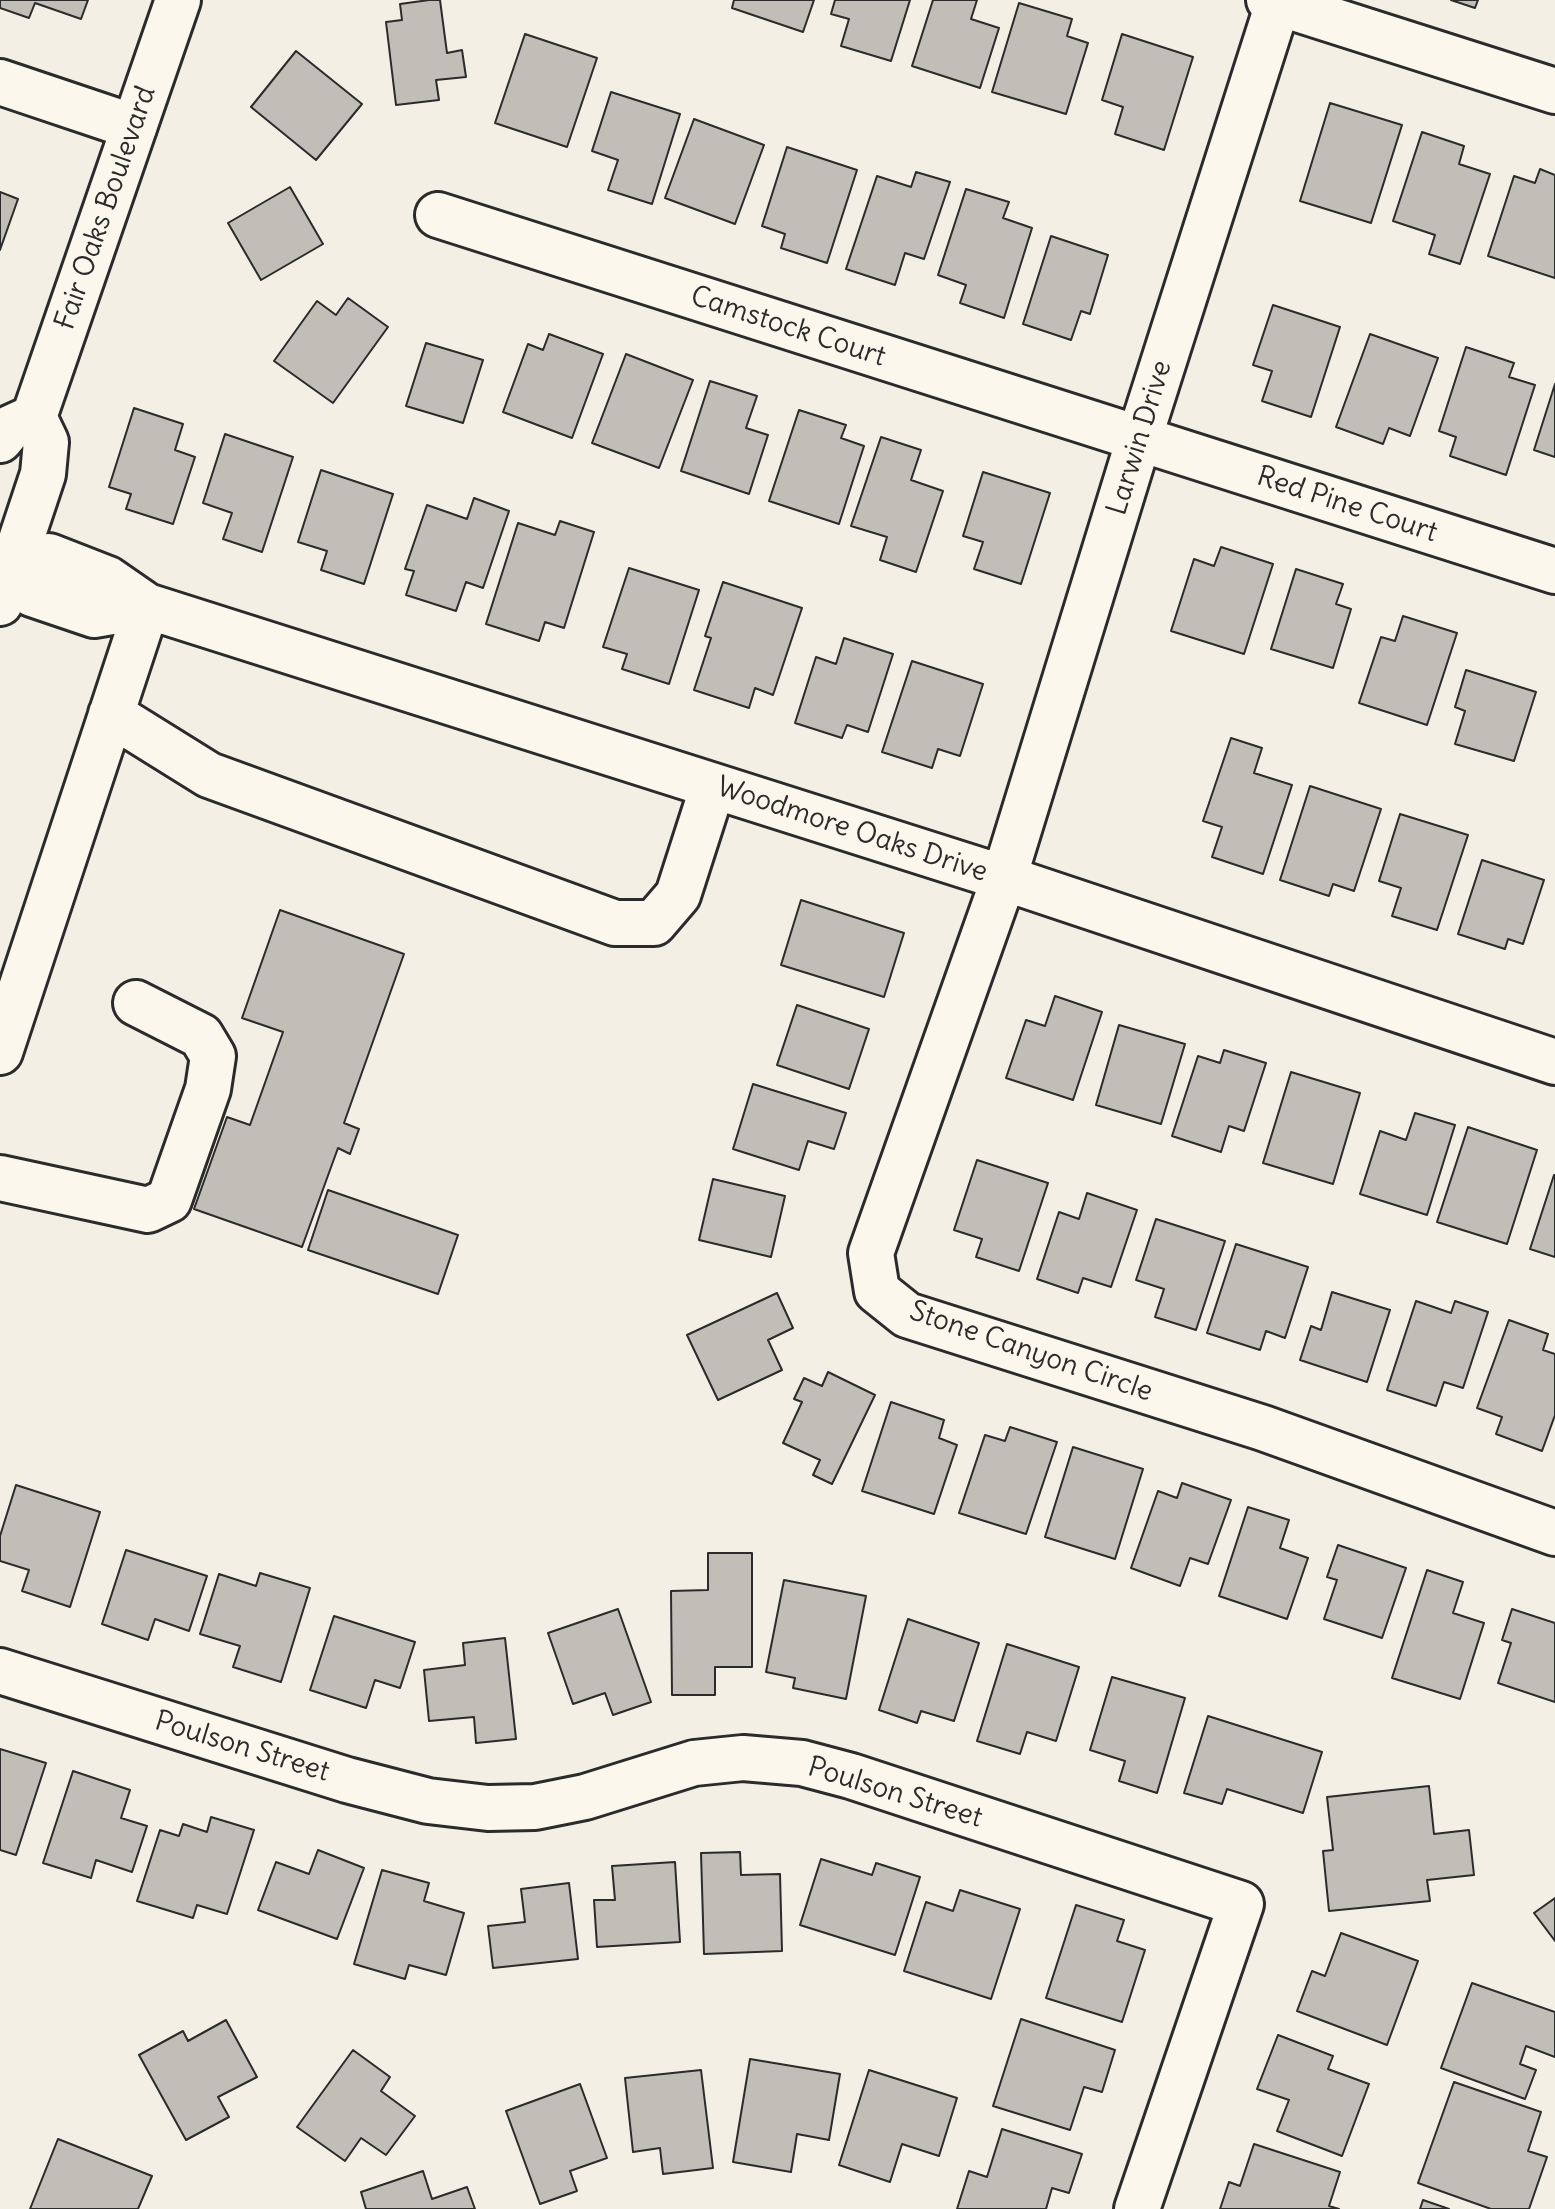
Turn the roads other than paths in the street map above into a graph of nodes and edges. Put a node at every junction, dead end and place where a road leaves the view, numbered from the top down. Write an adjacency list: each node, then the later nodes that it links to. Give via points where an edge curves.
1 (178, 0): 5 (street, Fair Oaks Boulevard)
2 (1275, 1): 4 (street); 8 (street, Larwin Drive)
3 (0, 82): 5 (street)
4 (1555, 91)
5 (134, 127): 7 (street, Fair Oaks Boulevard)
6 (438, 215): 8 (street, Camstock Court)
7 (17, 428): 10 (street, Fair Oaks Boulevard, via 46,442 43,474)
8 (1139, 439): 9 (street, Red Pine Court); 14 (street, Larwin Drive)
9 (1555, 571)
10 (4, 576): 11 (street, Woodmore Oaks Drive, via 49,556 108,579)
11 (147, 606): 12 (street); 13 (street, Woodmore Oaks Drive)
12 (111, 714): 13 (street, via 209,775 615,923 654,923 678,895); 16 (street)
13 (713, 786): 14 (street, Woodmore Oaks Drive)
14 (1004, 878): 17 (street, Woodmore Oaks Drive); 19 (street, Stone Canyon Circle, via 871,1253 877,1291 907,1315 1263,1428)
15 (136, 1003): 18 (street, via 201,1036 213,1056 208,1089 169,1200 148,1210)
16 (0, 1052)
17 (1555, 1062)
18 (0, 1178)
19 (1555, 1533)
20 (0, 1671): 21 (street, Poulson Street, via 347,1780 443,1803 535,1807 694,1763 743,1758 802,1763 1241,1904)
21 (1137, 2209)

